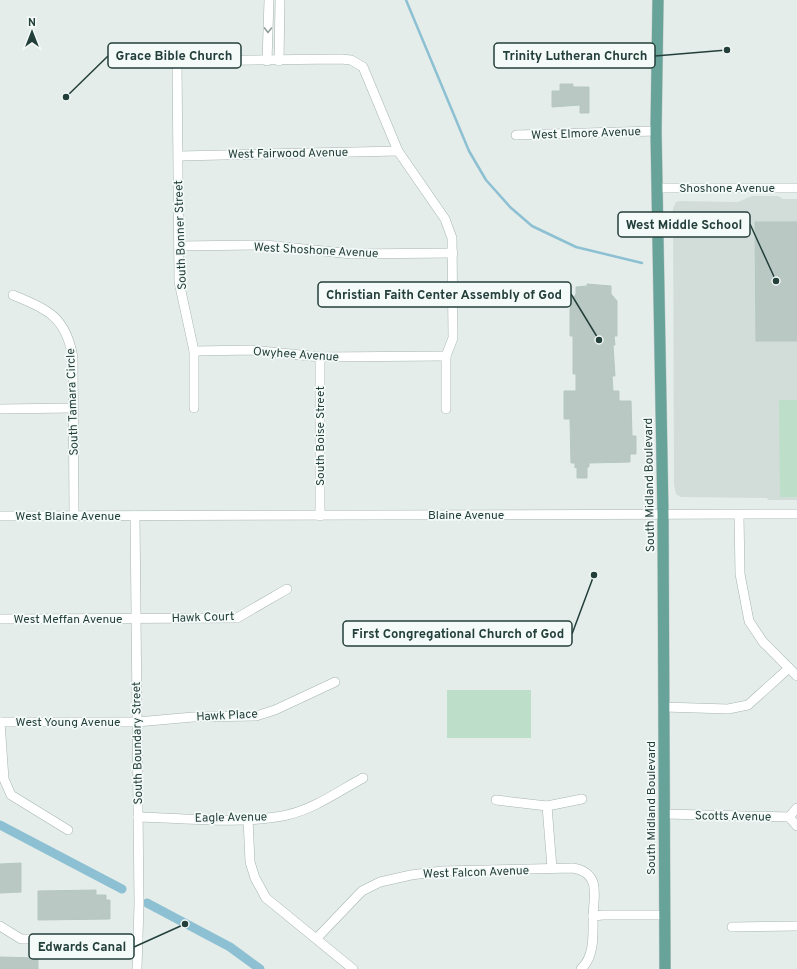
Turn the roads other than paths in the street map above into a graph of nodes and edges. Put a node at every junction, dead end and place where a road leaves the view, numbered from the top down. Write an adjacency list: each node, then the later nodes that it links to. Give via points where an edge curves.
1 (268, 0): 4 (street, one-way to 4)
2 (280, 0): 5 (street)
3 (658, 0): 6 (main road, South Midland Boulevard)
4 (267, 61): 5 (street); 9 (street, South Bonner Street, via 177,61)
5 (279, 61): 8 (street, via 341,59 351,60 363,67)
6 (656, 131): 7 (street, West Elmore Avenue); 10 (main road, South Midland Boulevard)
7 (516, 135)
8 (398, 151): 9 (street, West Fairwood Avenue); 13 (street, via 445,219 452,238)
9 (178, 156): 12 (street, South Bonner Street)
10 (658, 188): 11 (street, Shoshone Avenue); 23 (main road, South Midland Boulevard)
11 (797, 188)
12 (179, 246): 13 (street, West Shoshone Avenue, via 265,245 352,254); 15 (street, South Bonner Street, via 179,282)
13 (453, 253): 16 (street, via 453,338)
14 (13, 295): 19 (street, South Tamara Circle, via 43,308 58,320 70,339 73,358)
15 (194, 351): 17 (street, Owyhee Avenue, via 252,350); 20 (street, South Bonner Street)
16 (446, 356): 17 (street, Owyhee Avenue); 21 (street)
17 (320, 357): 28 (street, South Boise Street)
18 (0, 408): 19 (street)
19 (73, 408): 26 (street, South Tamara Circle)
20 (194, 408)
21 (446, 409)
22 (797, 514): 24 (street, Blaine Avenue)
23 (663, 515): 24 (street, Blaine Avenue); 28 (street, Blaine Avenue); 35 (main road, South Midland Boulevard)
24 (739, 515): 32 (street, via 740,574 748,621 763,642)
25 (0, 516): 26 (street, West Blaine Avenue)
26 (74, 516): 27 (street, West Blaine Avenue)
27 (135, 516): 28 (street, Blaine Avenue); 30 (street, South Boundary Street)
28 (320, 516)
29 (287, 589): 30 (street, Hawk Court, via 237,618)
30 (135, 618): 31 (street, West Meffan Avenue); 37 (street, South Boundary Street)
31 (0, 619)
32 (789, 668): 33 (street); 35 (street, via 748,705 728,709)
33 (797, 676)
34 (335, 682): 37 (street, Hawk Place, via 256,716 193,717)
35 (664, 708): 43 (main road, South Midland Boulevard)
36 (0, 722): 37 (street, West Young Avenue); 48 (street, via 4,780 11,795)
37 (137, 722): 45 (street, South Boundary Street)
38 (363, 778): 46 (street, Eagle Avenue, via 306,809 287,815)
39 (582, 799): 41 (street)
40 (496, 800): 41 (street)
41 (547, 806): 49 (street)
42 (797, 808): 44 (street, Scotts Avenue)
43 (665, 814): 44 (street, Scotts Avenue); 50 (main road, South Midland Boulevard)
44 (788, 816): 47 (street)
45 (138, 817): 46 (street, Eagle Avenue); 56 (street, South Boundary Street)
46 (248, 820): 55 (street, via 250,862 266,898)
47 (797, 826)
48 (68, 830)
49 (552, 868): 51 (street, West Falcon Avenue, via 584,870 591,877 595,887); 55 (street, West Falcon Avenue, via 442,871 380,882 362,891)
50 (664, 915): 51 (street); 60 (main road, South Midland Boulevard)
51 (593, 916): 59 (street, West Falcon Avenue, via 589,958)
52 (0, 926): 56 (street, via 21,938)
53 (797, 926): 54 (street)
54 (732, 927)
55 (317, 938): 58 (street)
56 (138, 939): 57 (street, South Boundary Street)
57 (137, 969)
58 (353, 969)
59 (581, 969)
60 (665, 969)

